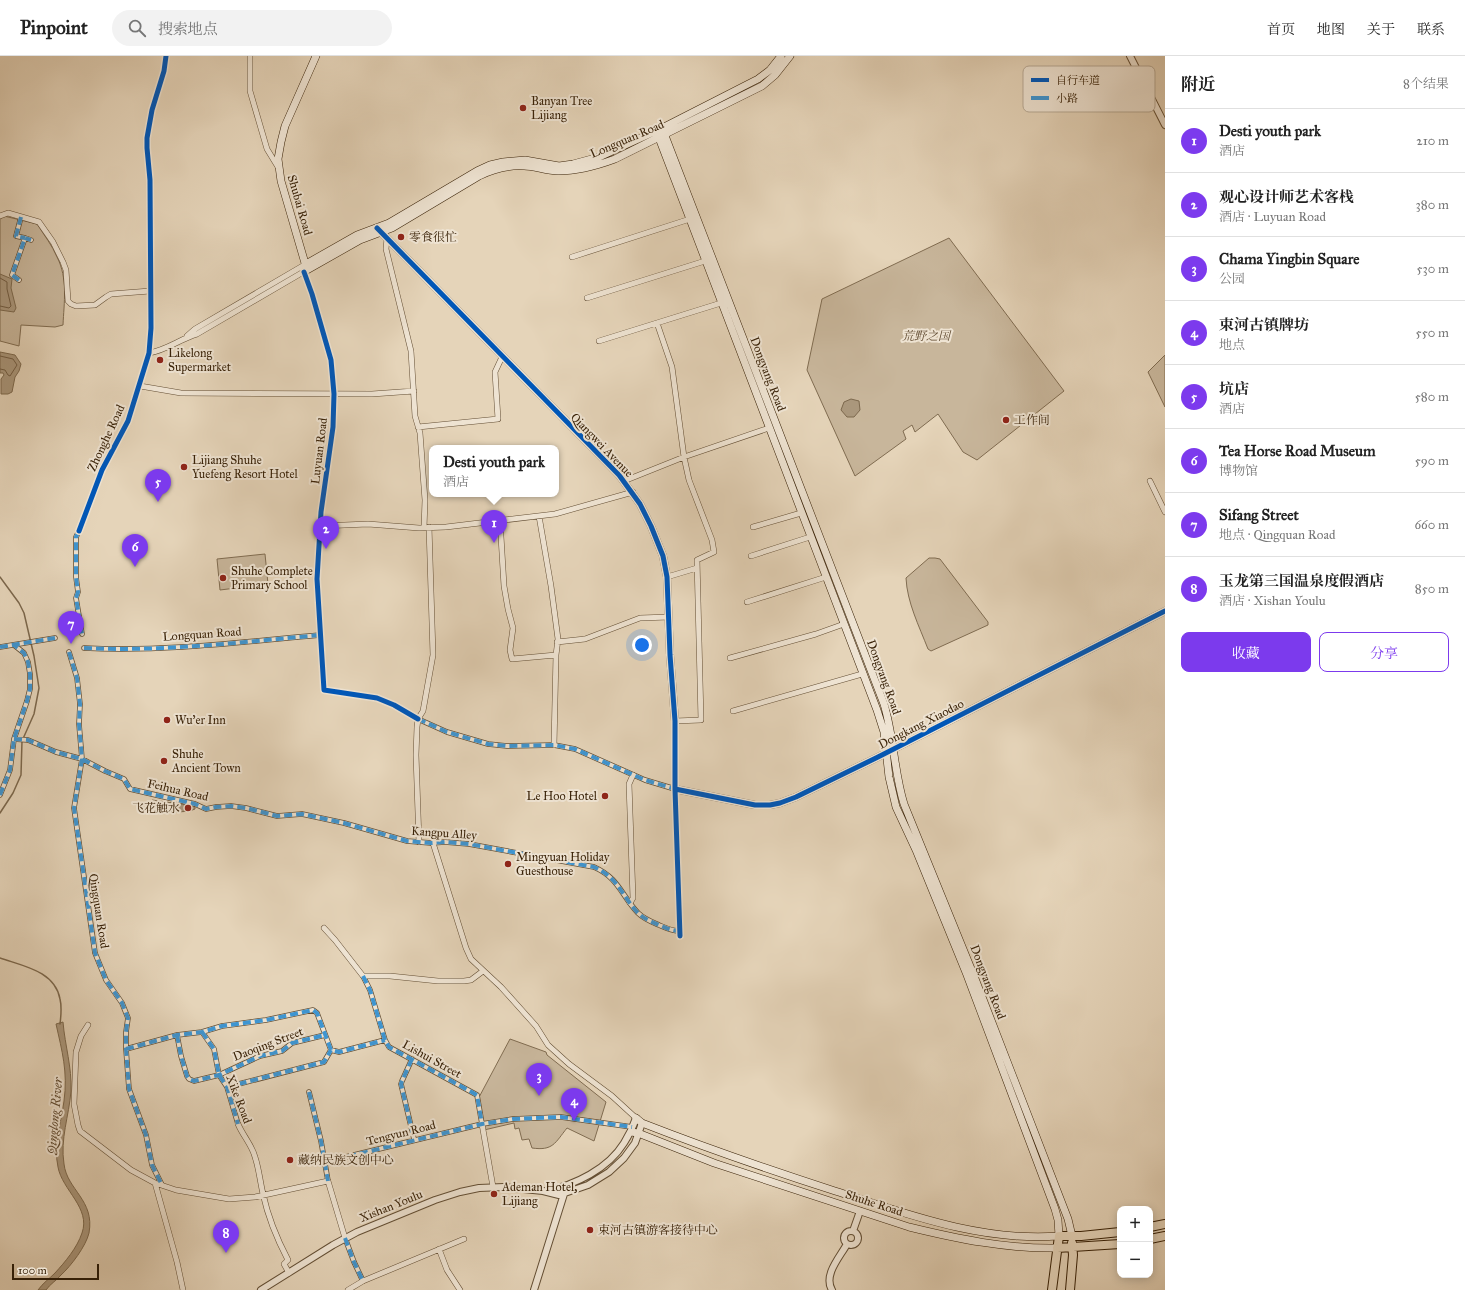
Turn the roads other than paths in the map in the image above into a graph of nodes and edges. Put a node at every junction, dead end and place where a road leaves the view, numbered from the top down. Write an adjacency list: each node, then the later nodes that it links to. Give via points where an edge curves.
1 (166, 56): 23 (street, Zhonghe Road, via 147,138 150,180)
2 (250, 56): 11 (street, via 250,91 267,149)
3 (316, 56): 11 (main road, Shubai Road, via 285,126 279,151)
4 (781, 56): 10 (main road, Longquan Road, via 770,70 758,79)
5 (790, 56): 10 (main road, Longquan Road, via 776,75 762,86)
6 (1130, 56): 7 (street)
7 (1135, 66)
8 (1155, 105): 9 (street)
9 (1165, 125)
10 (660, 133): 14 (main road, Dongyang Road); 15 (main road, Longquan Road, via 573,164 559,166 525,160 490,165); 74 (main road, Dongyang Road, via 884,704 888,718)
11 (279, 168): 21 (main road, Shubai Road)
12 (0, 216): 13 (street, via 8,213)
13 (21, 216): 16 (street, via 16,236); 23 (street, via 39,222 56,247 64,266 68,301 72,306 95,305 112,294)
14 (690, 219): 19 (street); 20 (main road, Dongyang Road)
15 (379, 230): 17 (street, Qiangwei Avenue); 21 (main road, Longquan Road)
16 (25, 238): 18 (street); 22 (street, via 12,275)
17 (387, 238): 30 (street, Qiangwei Avenue); 32 (street, via 386,248 411,352)
18 (30, 240)
19 (572, 258)
20 (705, 261): 24 (street); 25 (main road, Dongyang Road)
21 (306, 269): 27 (street, via 197,334); 27 (street, via 195,328); 33 (street, Luyuan Road, via 331,360)
22 (19, 280)
23 (150, 291): 29 (street, Zhonghe Road)
24 (588, 298)
25 (722, 303): 26 (street); 35 (main road, Dongyang Road)
26 (657, 323): 28 (street); 36 (street, via 672,367)
27 (186, 337): 29 (street, via 161,351)
28 (599, 341)
29 (149, 353): 31 (street, Zhonghe Road)
30 (502, 356): 34 (street, via 495,372 498,419); 37 (street, Qiangwei Avenue)
31 (140, 386): 33 (street, via 180,393); 47 (street, Zhonghe Road, via 128,420 102,470)
32 (414, 391): 33 (street); 34 (street)
33 (334, 394): 44 (street, Luyuan Road, via 333,427)
34 (418, 427): 46 (street)
35 (769, 428): 36 (street); 41 (main road, Dongyang Road)
36 (684, 456): 37 (street); 50 (street, via 689,480 712,540 714,552 697,560)
37 (624, 481): 39 (street, Qiangwei Avenue)
38 (1150, 481): 40 (street)
39 (632, 492): 42 (street, via 555,514); 51 (street, Qiangwei Avenue, via 655,535)
40 (1165, 512)
41 (801, 513): 45 (street); 48 (main road, Dongyang Road)
42 (539, 516): 43 (street); 60 (street)
43 (500, 520): 46 (street); 65 (street, via 504,586 513,628 510,650 512,659)
44 (320, 526): 46 (street, via 368,524); 58 (street, Luyuan Road)
45 (753, 527)
46 (426, 528): 70 (street, via 433,655 423,710)
47 (78, 531): 57 (street, Zhonghe Road, via 76,598)
48 (810, 537): 49 (street); 52 (main road, Dongyang Road)
49 (751, 556)
50 (697, 568): 51 (street); 71 (street, via 701,720)
51 (667, 577): 55 (street, Qiangwei Avenue)
52 (826, 577): 53 (street); 56 (main road, Dongyang Road)
53 (747, 602)
54 (1165, 611): 74 (street, Dongkang Xiaodao)
55 (669, 617): 60 (street, via 640,618 585,639); 71 (street, Qiangwei Avenue)
56 (844, 624): 66 (street); 67 (main road, Dongyang Road)
57 (82, 634)
58 (320, 635): 63 (street, Longquan Road, via 200,646 122,650); 68 (street, Luyuan Road)
59 (55, 638): 61 (street)
60 (557, 642): 65 (street)
61 (16, 644): 62 (street); 72 (street, via 24,653 30,681 28,701)
62 (0, 647)
63 (84, 648)
64 (69, 652): 75 (street, Qingquan Road, via 77,678)
65 (556, 655): 73 (street)
66 (730, 658)
67 (862, 674): 69 (street); 74 (main road, Dongyang Road)
68 (324, 690): 70 (street, Dongkang Xiaodao, via 377,698)
69 (733, 711)
70 (418, 719): 73 (street, Dongkang Xiaodao, via 447,732 488,744); 80 (street, via 416,755)
71 (675, 721): 77 (street, Qiangwei Avenue)
72 (16, 739): 75 (street, Feihua Road, via 28,740 56,752); 78 (street, via 10,770)
73 (554, 745): 76 (street, Dongkang Xiaodao, via 582,752)
74 (890, 751): 77 (street, Dongkang Xiaodao, via 791,799 775,804 755,805); 117 (main road, Dongyang Road, via 889,777 896,807 938,902 1001,1064 1055,1209); 118 (main road, Dongyang Road, via 904,804 974,976 1068,1219)
75 (82, 759): 79 (street, Feihua Road, via 124,779 130,789 195,804 206,809 231,806 277,816); 92 (street, Qingquan Road, via 74,808 95,953 106,980 122,1003 128,1018)
76 (633, 775): 77 (street, Dongkang Xiaodao); 82 (street, via 629,784 633,898)
77 (675, 789): 84 (street)
78 (0, 795)
79 (302, 814): 80 (street, Kangpu Alley)
80 (419, 842): 81 (street, Kangpu Alley)
81 (433, 843): 82 (street, Kangpu Alley, via 469,844 594,867 611,876); 85 (street, via 466,948 471,959)
82 (630, 903): 84 (street, Kangpu Alley, via 645,918)
83 (324, 928): 86 (street)
84 (680, 934)
85 (483, 971): 86 (street, via 471,980 464,981); 98 (street, via 536,1026 548,1045)
86 (363, 976): 91 (street, via 370,990)
87 (88, 1025): 106 (street, via 79,1042 76,1057 74,1111 80,1131 120,1162)
88 (202, 1032): 89 (street, via 313,1010 318,1013); 90 (street); 95 (street, Xike Road, via 214,1049)
89 (325, 1034): 93 (street); 95 (street, Daoqing Street, via 292,1043 282,1051 260,1056)
90 (178, 1035): 92 (street); 95 (street, Daoqing Street, via 181,1056 189,1079 196,1081)
91 (384, 1040): 93 (street, via 339,1052); 94 (street, Lishui Street, via 389,1047)
92 (126, 1049): 107 (street, Qingquan Road, via 129,1089 146,1136 152,1165)
93 (331, 1050): 96 (street, via 324,1062)
94 (412, 1059): 101 (street, Lishui Street, via 477,1095); 103 (street, via 401,1084)
95 (219, 1075): 96 (street, Xike Road)
96 (227, 1087): 100 (street, Xike Road)
97 (309, 1092): 104 (street)
98 (636, 1118): 99 (main road, Shuhe Road); 102 (street)
99 (642, 1123): 102 (street); 117 (main road, Shuhe Road, via 717,1152 912,1216 1005,1234)
100 (238, 1124): 111 (street, Xike Road, via 254,1152)
101 (482, 1124): 102 (street, Tengyun Road, via 513,1119 561,1117); 103 (street, Tengyun Road); 108 (street)
102 (634, 1131): 109 (street, via 617,1153 600,1168 576,1181); 110 (street, via 631,1149 609,1172 588,1185); 112 (main road, Shuhe Road, via 714,1163)
103 (414, 1139): 104 (street, Tengyun Road)
104 (325, 1162): 105 (street)
105 (328, 1182): 111 (street); 120 (street)
106 (155, 1183): 107 (street); 130 (street, via 178,1262)
107 (162, 1185): 111 (street, via 221,1198)
108 (493, 1186): 109 (street, Xishan Youlu); 120 (street, Xishan Youlu, via 436,1200)
109 (542, 1191): 110 (street, Xishan Youlu)
110 (564, 1194): 134 (street)
111 (263, 1195): 128 (street, Xike Road, via 274,1231 288,1260 284,1264)
112 (860, 1211): 115 (street); 126 (main road, Shuhe Road, via 909,1227 962,1239 1023,1247)
113 (1165, 1224): 114 (main road)
114 (1153, 1226)
115 (853, 1231): 123 (street, via 848,1231 844,1235); 123 (street, via 857,1234 858,1241)
116 (1117, 1232): 118 (main road, Shuhe Road)
117 (1059, 1236): 118 (main road, Shuhe Road); 126 (main road)
118 (1072, 1236): 125 (main road)
119 (1165, 1236): 121 (main road)
120 (344, 1238): 128 (street, Xishan Youlu); 129 (street)
121 (1153, 1238)
122 (464, 1239): 127 (street)
123 (847, 1244): 135 (street, via 830,1274)
124 (1117, 1244): 125 (main road, Shuhe Road)
125 (1073, 1247): 126 (main road, Shuhe Road); 137 (main road)
126 (1057, 1248): 136 (main road)
127 (439, 1249): 129 (street); 133 (street, via 447,1270)
128 (288, 1273): 131 (street, Xishan Youlu)
129 (363, 1281): 132 (street)
130 (183, 1290)
131 (261, 1290)
132 (348, 1290)
133 (460, 1290)
134 (534, 1290)
135 (832, 1290)
136 (1052, 1290)
137 (1070, 1290)

